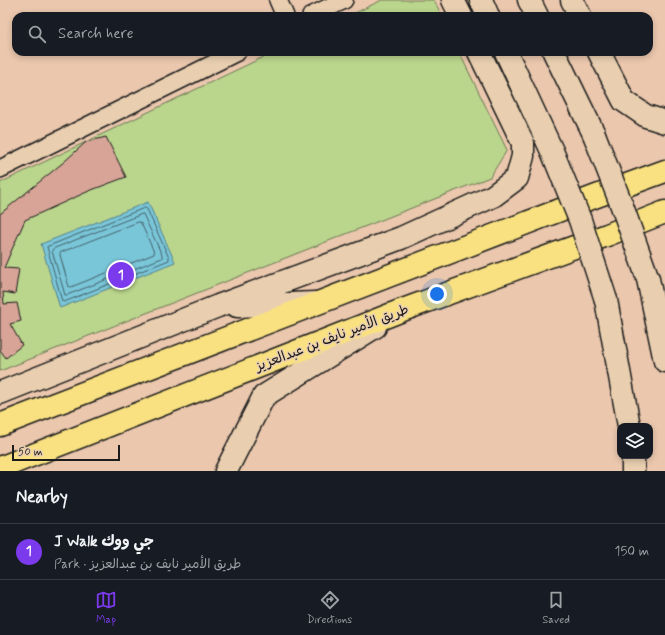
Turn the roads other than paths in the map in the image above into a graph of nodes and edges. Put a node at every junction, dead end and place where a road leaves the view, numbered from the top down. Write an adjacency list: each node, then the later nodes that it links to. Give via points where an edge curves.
1 (278, 0): 7 (street)
2 (344, 0): 8 (street)
3 (453, 0): 9 (main road)
4 (481, 0): 10 (main road)
5 (529, 0): 11 (main road)
6 (572, 0): 12 (main road)
7 (283, 12)
8 (319, 12)
9 (459, 12)
10 (486, 12)
11 (535, 12)
12 (578, 12)
13 (230, 56): 19 (street)
14 (481, 56): 23 (main road, via 523,143 524,156 517,178 492,196 401,238)
15 (508, 56): 27 (main road, bridge, via 552,151 580,220 606,300)
16 (556, 56): 25 (main road, bridge, via 594,134 622,206 648,279)
17 (601, 56): 18 (main road, via 624,101 646,116)
18 (665, 122)
19 (0, 168)
20 (665, 171): 22 (highway)
21 (665, 212): 24 (highway, طريق الأمير نايف بن عبدالعزيز)
22 (318, 303): 23 (main road); 28 (highway)
23 (218, 306): 26 (main road)
24 (400, 311): 30 (highway, طريق الأمير نايف بن عبدالعزيز); 31 (main road, via 264,396)
25 (665, 361)
26 (0, 393)
27 (628, 423)
28 (0, 425)
29 (633, 459): 32 (main road)
30 (0, 468)
31 (226, 471)
32 (633, 471)

